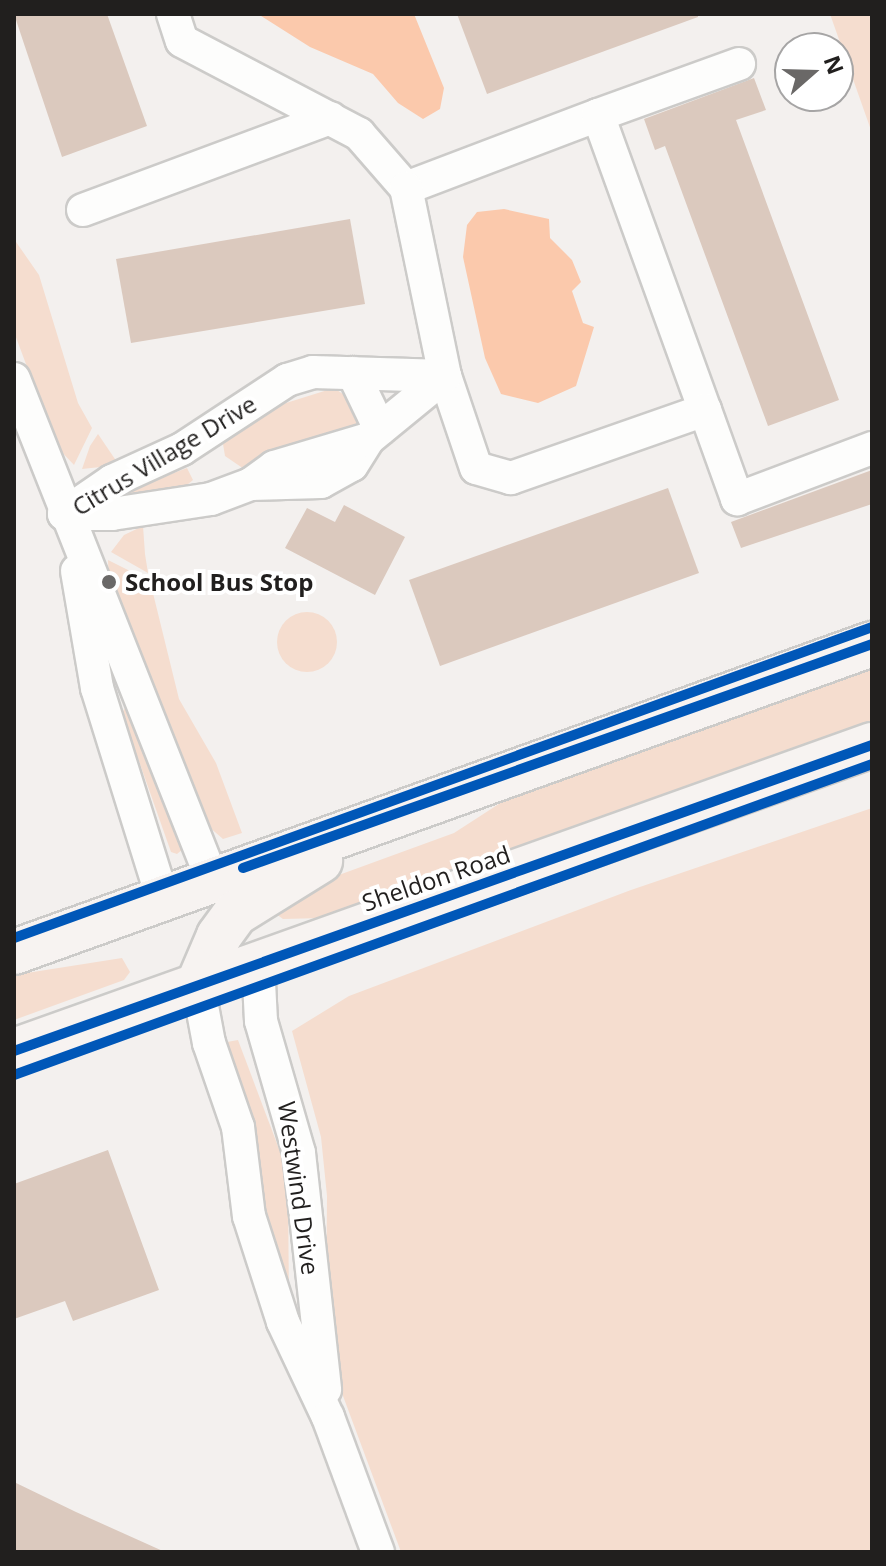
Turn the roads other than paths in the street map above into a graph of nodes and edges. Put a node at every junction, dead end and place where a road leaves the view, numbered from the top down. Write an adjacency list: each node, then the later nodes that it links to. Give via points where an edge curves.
1 (173, 14): 4 (street, via 182,41)
2 (739, 64): 3 (street)
3 (598, 115): 5 (street); 10 (street)
4 (330, 118): 5 (street, via 359,134); 6 (street)
5 (406, 188): 8 (street)
6 (83, 210)
7 (353, 373): 8 (street, Citrus Village Drive); 11 (street); 13 (street, Citrus Village Drive, via 313,372 287,380 182,449 112,481)
8 (445, 376): 10 (street, via 476,468 511,478); 11 (street, Citrus Village Drive)
9 (14, 379): 13 (street)
10 (705, 410): 12 (street, via 737,499)
11 (374, 434): 13 (street, Citrus Village Drive, via 352,465 321,482 251,484 211,499 112,514)
12 (872, 448)
13 (64, 514): 17 (street, via 123,647); 18 (street, via 97,688)
14 (872, 644): 16 (main road)
15 (872, 745): 20 (main road, Sheldon Road)
16 (386, 819): 17 (main road); 21 (main road, via 236,913 219,936)
17 (212, 879): 18 (main road); 22 (main road, via 205,911 177,956)
18 (162, 897): 19 (main road)
19 (14, 952)
20 (258, 962): 21 (main road, Sheldon Road); 24 (street, Westwind Drive, via 261,1021 299,1153)
21 (198, 985): 22 (main road, Sheldon Road); 24 (street, Westwind Drive, via 209,1043 238,1127 249,1216 283,1322)
22 (84, 1026): 23 (main road, Sheldon Road)
23 (14, 1051)
24 (328, 1417): 25 (street, Westwind Drive)
25 (378, 1552)

